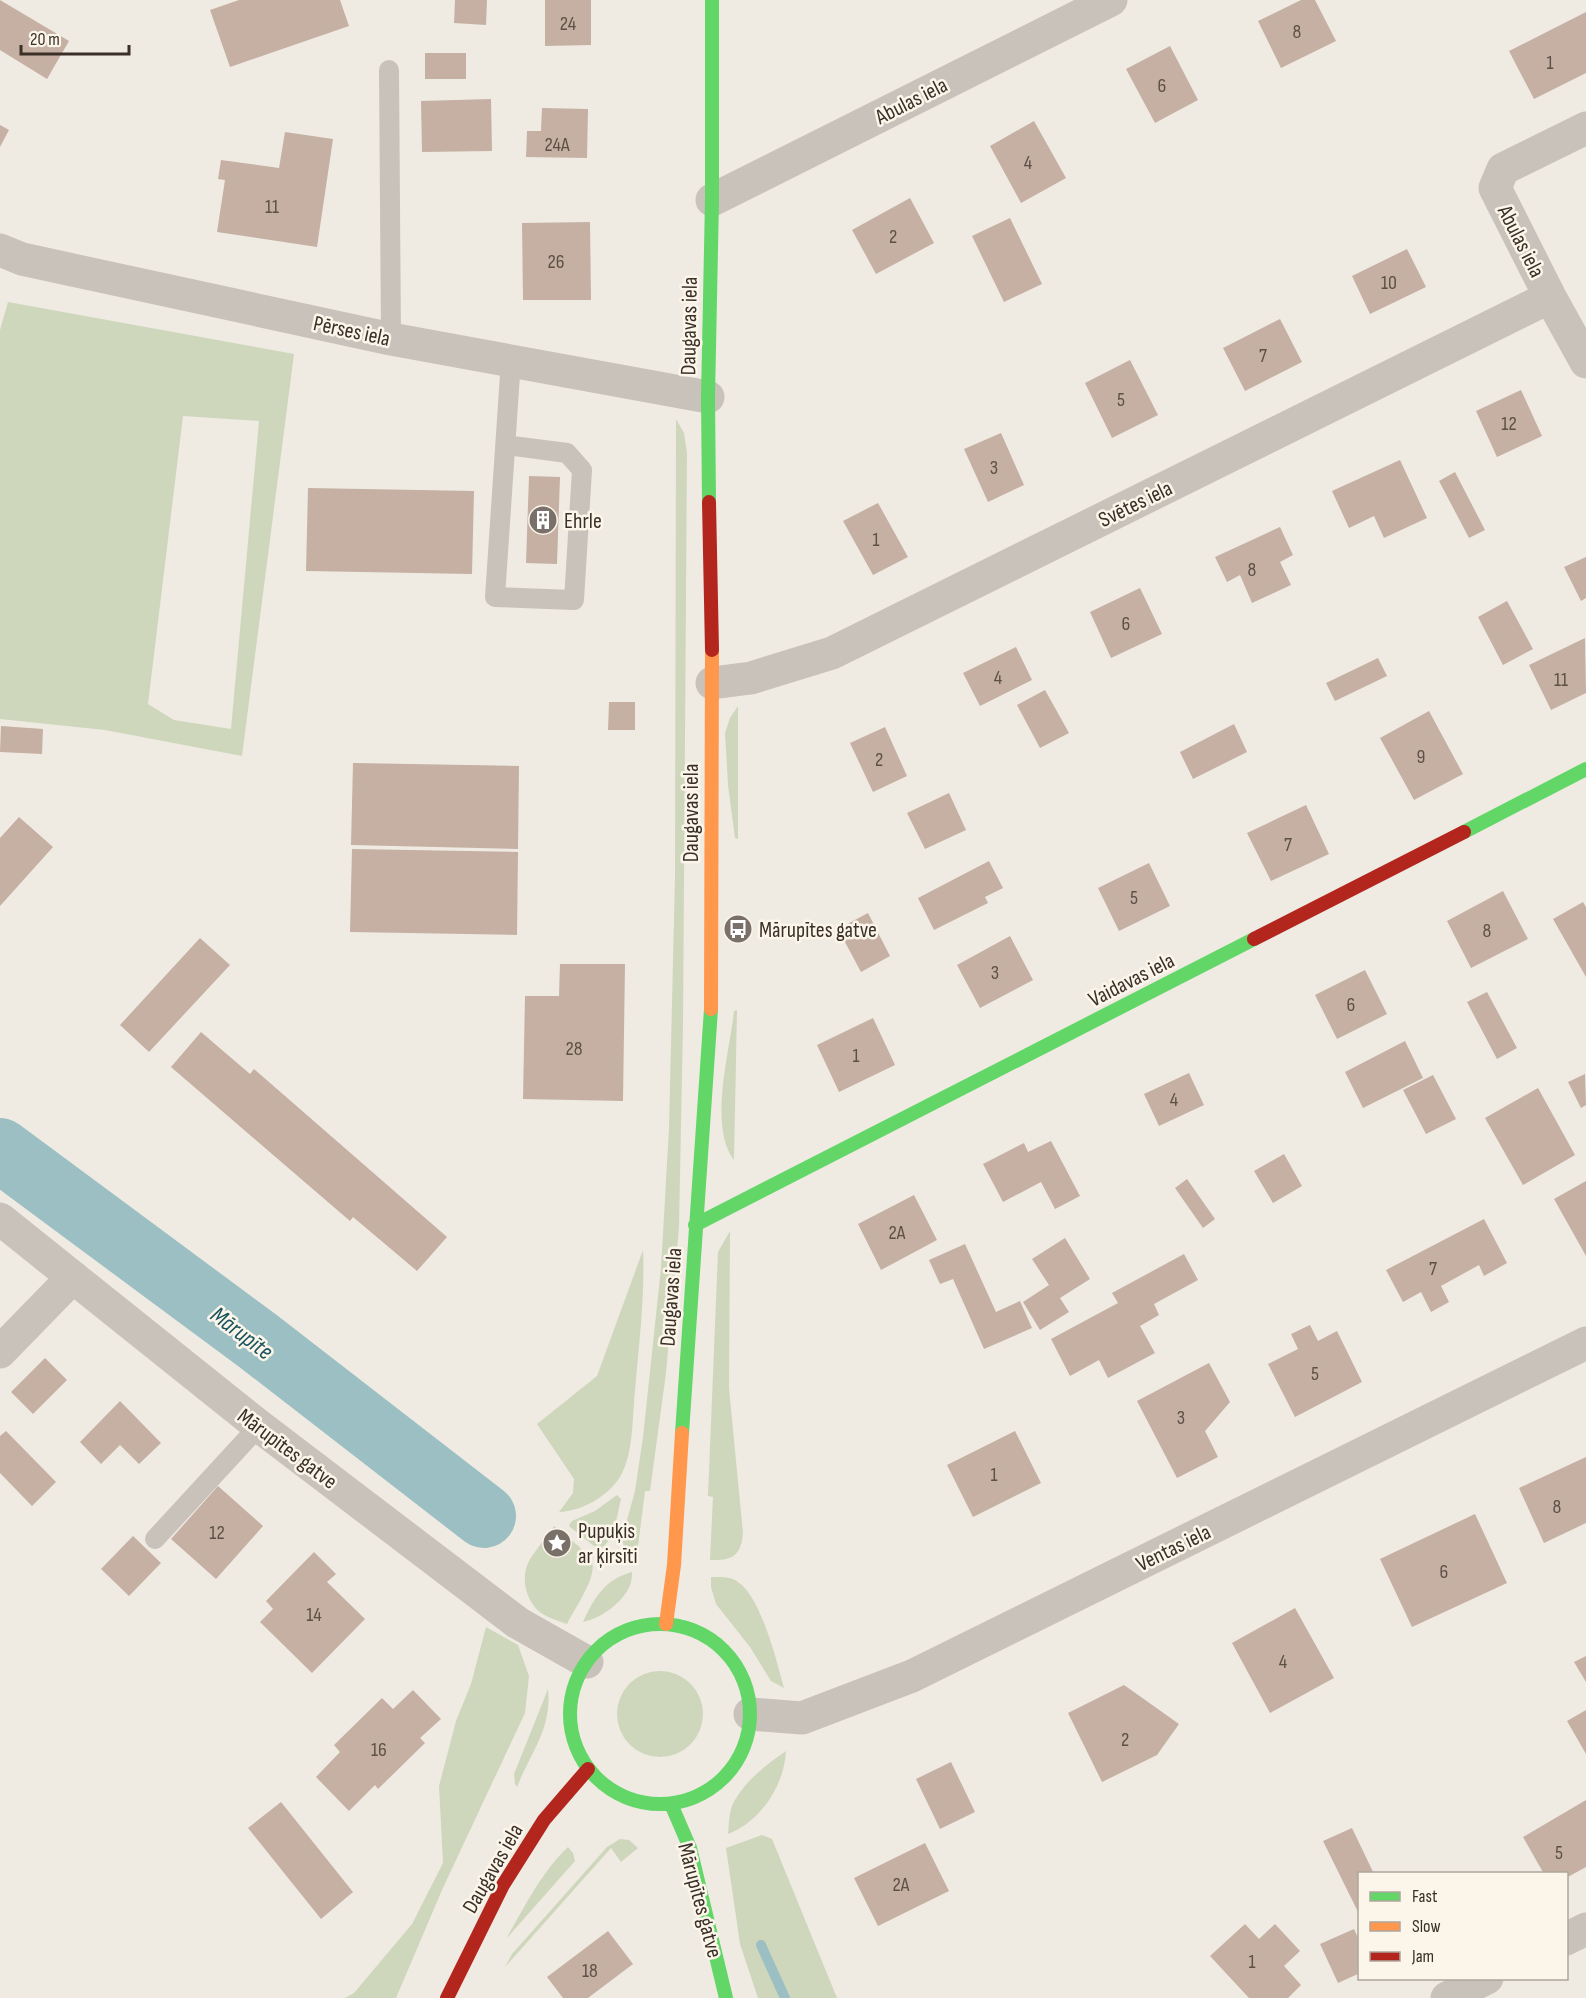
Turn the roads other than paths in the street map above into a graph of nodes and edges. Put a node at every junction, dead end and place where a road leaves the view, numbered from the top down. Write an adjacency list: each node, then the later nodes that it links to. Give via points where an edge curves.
1 (712, 0): 5 (main road, Daugavas iela)
2 (1111, 0): 5 (street, Abulas iela)
3 (389, 70): 8 (lane)
4 (1586, 128): 7 (street, Abulas iela, via 1503,169 1495,188)
5 (712, 200): 11 (main road, Daugavas iela)
6 (0, 250): 8 (street, Pērses iela, via 22,259)
7 (1550, 297): 10 (street, Abulas iela); 13 (street, Svētes iela, via 832,653 751,678)
8 (391, 339): 9 (street, Pērses iela)
9 (512, 360): 11 (street, Pērses iela); 12 (lane)
10 (1586, 362)
11 (708, 397): 13 (main road, Daugavas iela)
12 (506, 445): 12 (lane, via 495,597 574,600 582,470 567,453)
13 (712, 683): 16 (main road, Daugavas iela, via 711,1016)
14 (1586, 769): 16 (main road, Vaidavas iela)
15 (0, 1219): 17 (street, Mārupītes gatve)
16 (695, 1225): 22 (main road, Daugavas iela, via 674,1565)
17 (73, 1277): 19 (street); 20 (street, Mārupītes gatve)
18 (1586, 1343): 24 (street, Ventas iela, via 912,1676 802,1718)
19 (0, 1352)
20 (259, 1426): 21 (lane); 23 (street, Mārupītes gatve, via 518,1623)
21 (155, 1539)
22 (666, 1624): 23 (main road, via 632,1628 607,1641); 24 (main road, via 688,1629 714,1642 733,1661 746,1686)
23 (587, 1662): 25 (main road, via 574,1688 570,1716 575,1744)
24 (750, 1714): 26 (main road, via 746,1741 734,1766 715,1786 690,1800)
25 (588, 1769): 26 (main road, via 609,1789 634,1801); 30 (main road, Daugavas iela, via 544,1820 502,1885)
26 (671, 1804): 31 (main road, Mārupītes gatve, via 690,1848)
27 (1586, 1929): 28 (street)
28 (1568, 1938)
29 (1482, 1980): 32 (street)
30 (447, 1998)
31 (726, 1998)
32 (1447, 1998)

